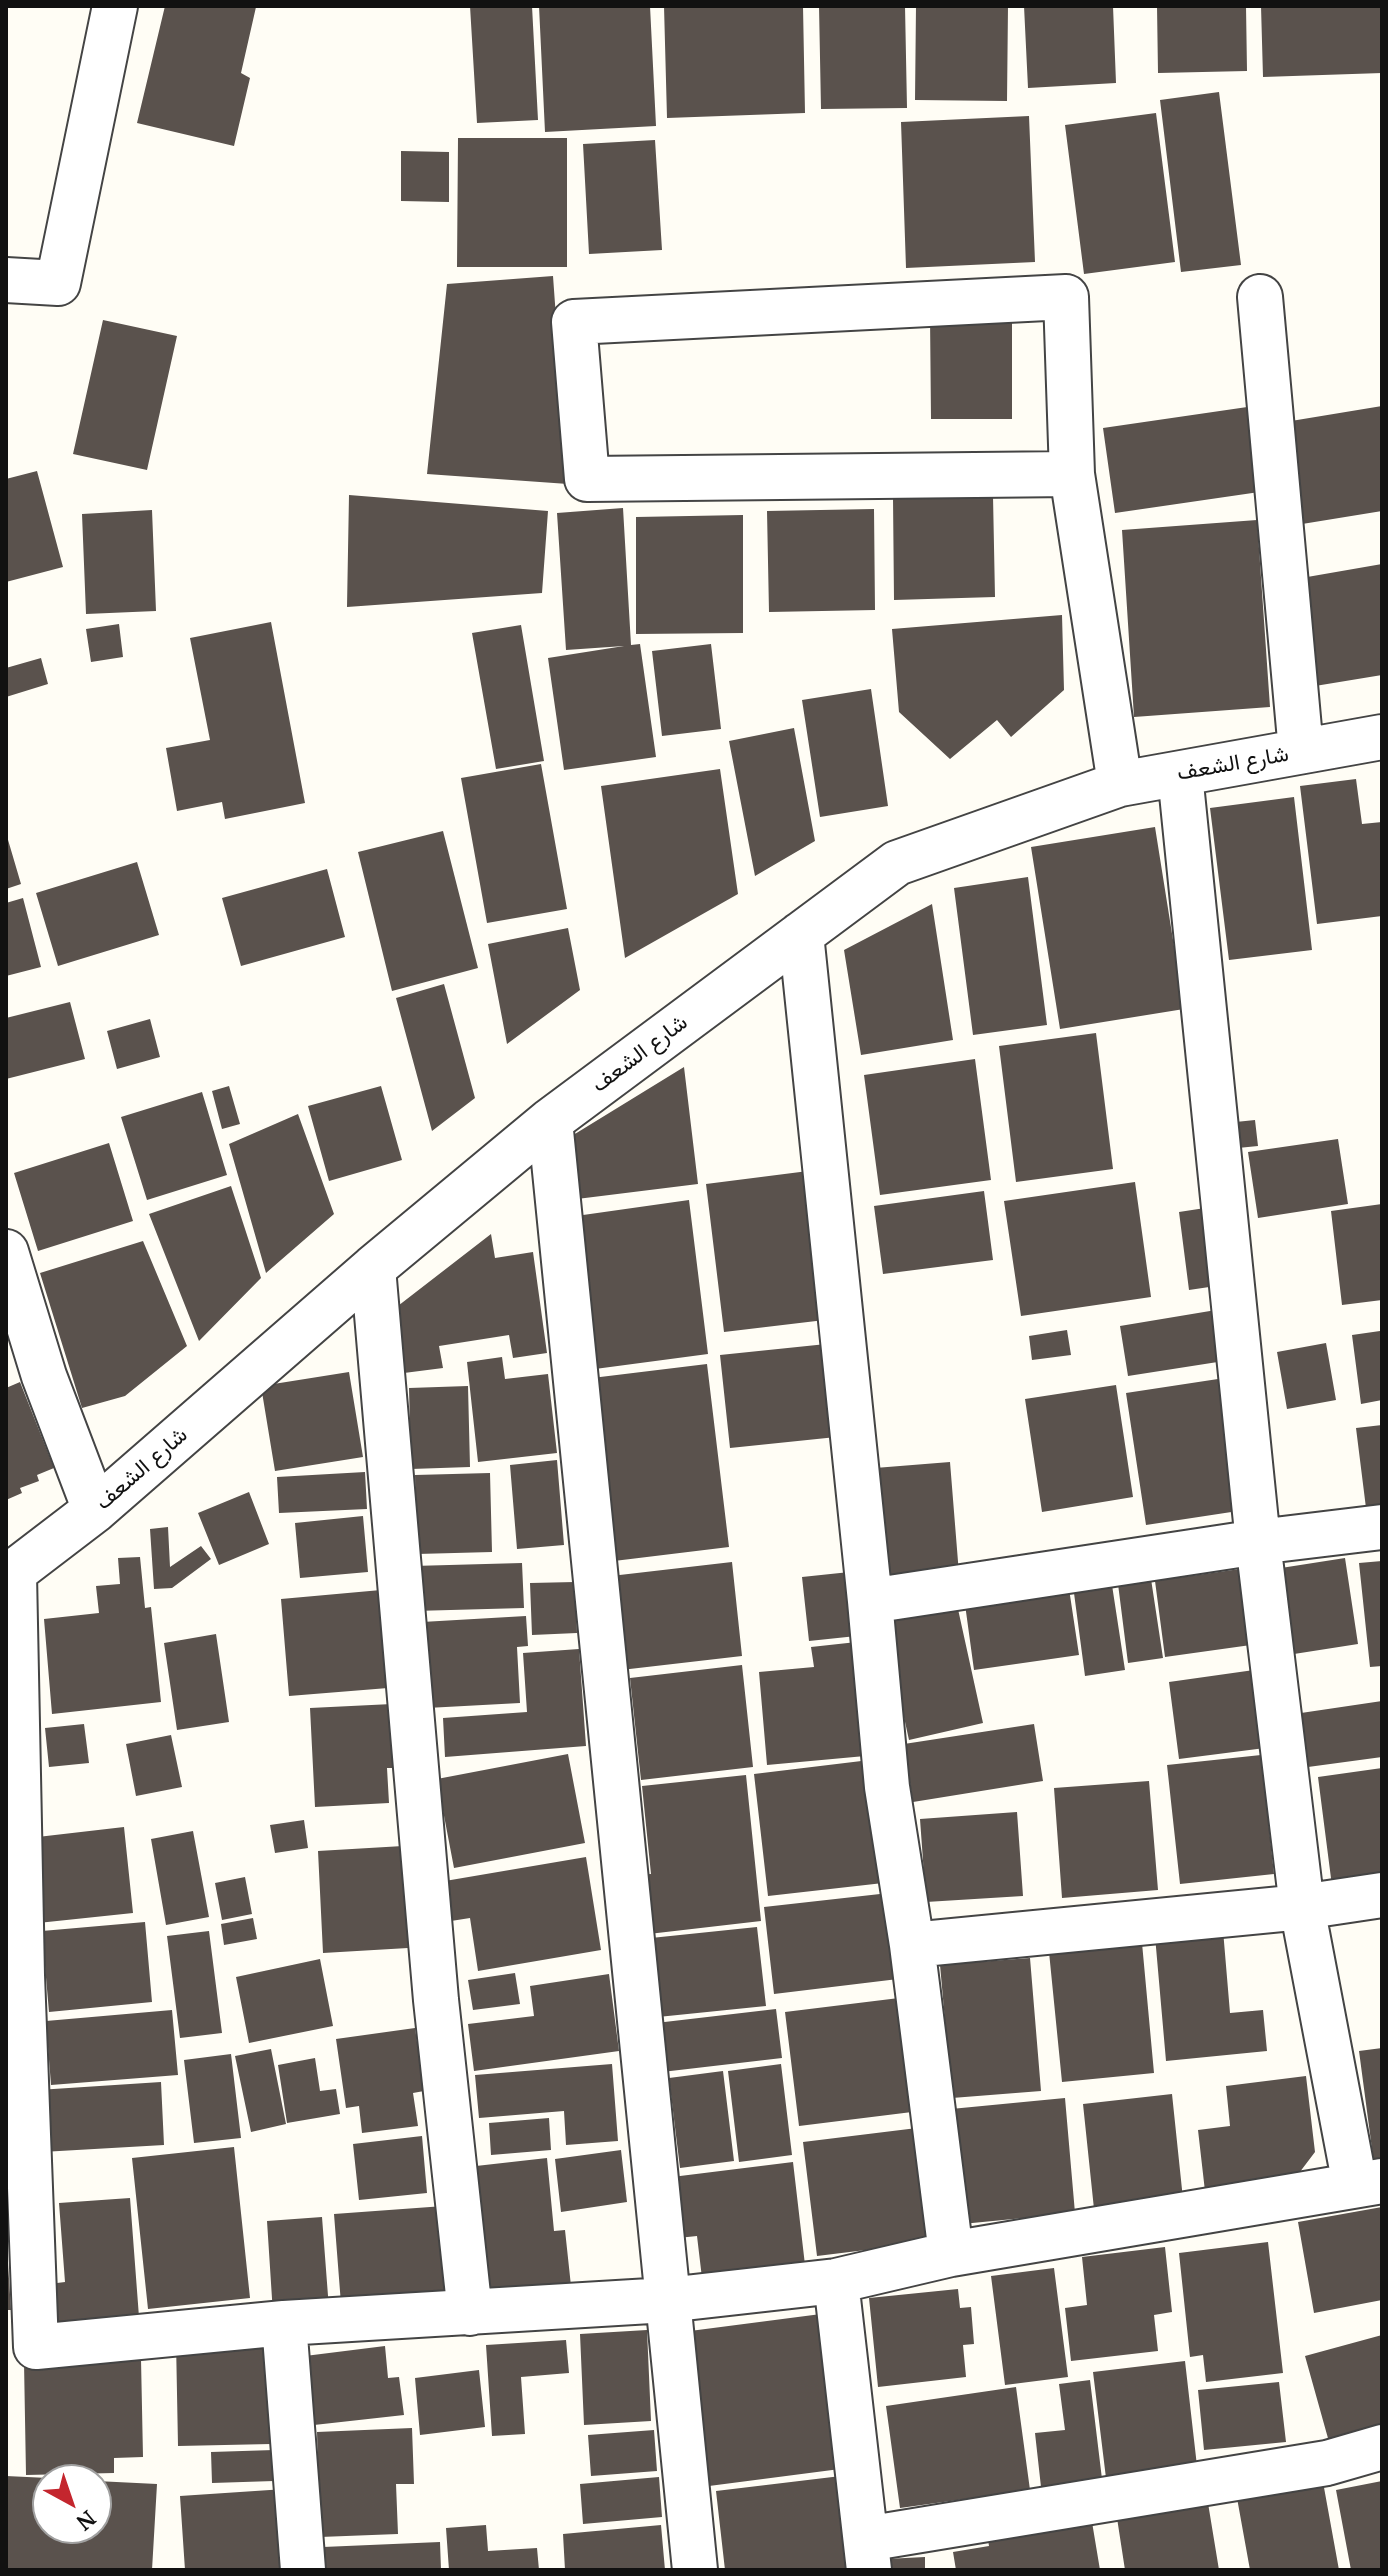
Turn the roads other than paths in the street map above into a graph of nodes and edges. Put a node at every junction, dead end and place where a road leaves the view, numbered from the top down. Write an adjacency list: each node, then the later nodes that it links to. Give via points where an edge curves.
1 (115, 6): 2 (street, via 58,283)
2 (6, 280)
3 (1260, 297): 6 (street)
4 (1072, 474): 4 (street, via 1066,297 574,322 587,479); 8 (street)
5 (1382, 737): 6 (street, شارع الشعف)
6 (1301, 751): 7 (street, شارع الشعف)
7 (1180, 774): 8 (street, شارع الشعف); 15 (street)
8 (1120, 784): 9 (street, شارع الشعف, via 897,863)
9 (801, 934): 10 (street, شارع الشعف); 17 (street)
10 (550, 1121): 12 (street, شارع الشعف); 24 (street)
11 (6, 1252): 13 (street, via 44,1376)
12 (373, 1268): 13 (street, شارع الشعف); 25 (street, via 436,2000)
13 (95, 1510): 16 (street, شارع الشعف)
14 (1382, 1527): 15 (street)
15 (1258, 1542): 17 (street); 19 (street)
16 (10, 1576): 26 (street, via 36,2347)
17 (870, 1601): 20 (street, via 887,1787)
18 (1382, 1895): 19 (street)
19 (1302, 1907): 20 (street); 21 (street)
20 (912, 1945): 22 (street)
21 (1368, 2183): 22 (street)
22 (951, 2254): 23 (street)
23 (836, 2281): 24 (street); 28 (street)
24 (667, 2300): 25 (street); 30 (street)
25 (470, 2313): 26 (street)
26 (284, 2323): 29 (street)
27 (1382, 2447): 28 (street, via 1327,2463)
28 (867, 2555)
29 (303, 2570)
30 (695, 2570)

